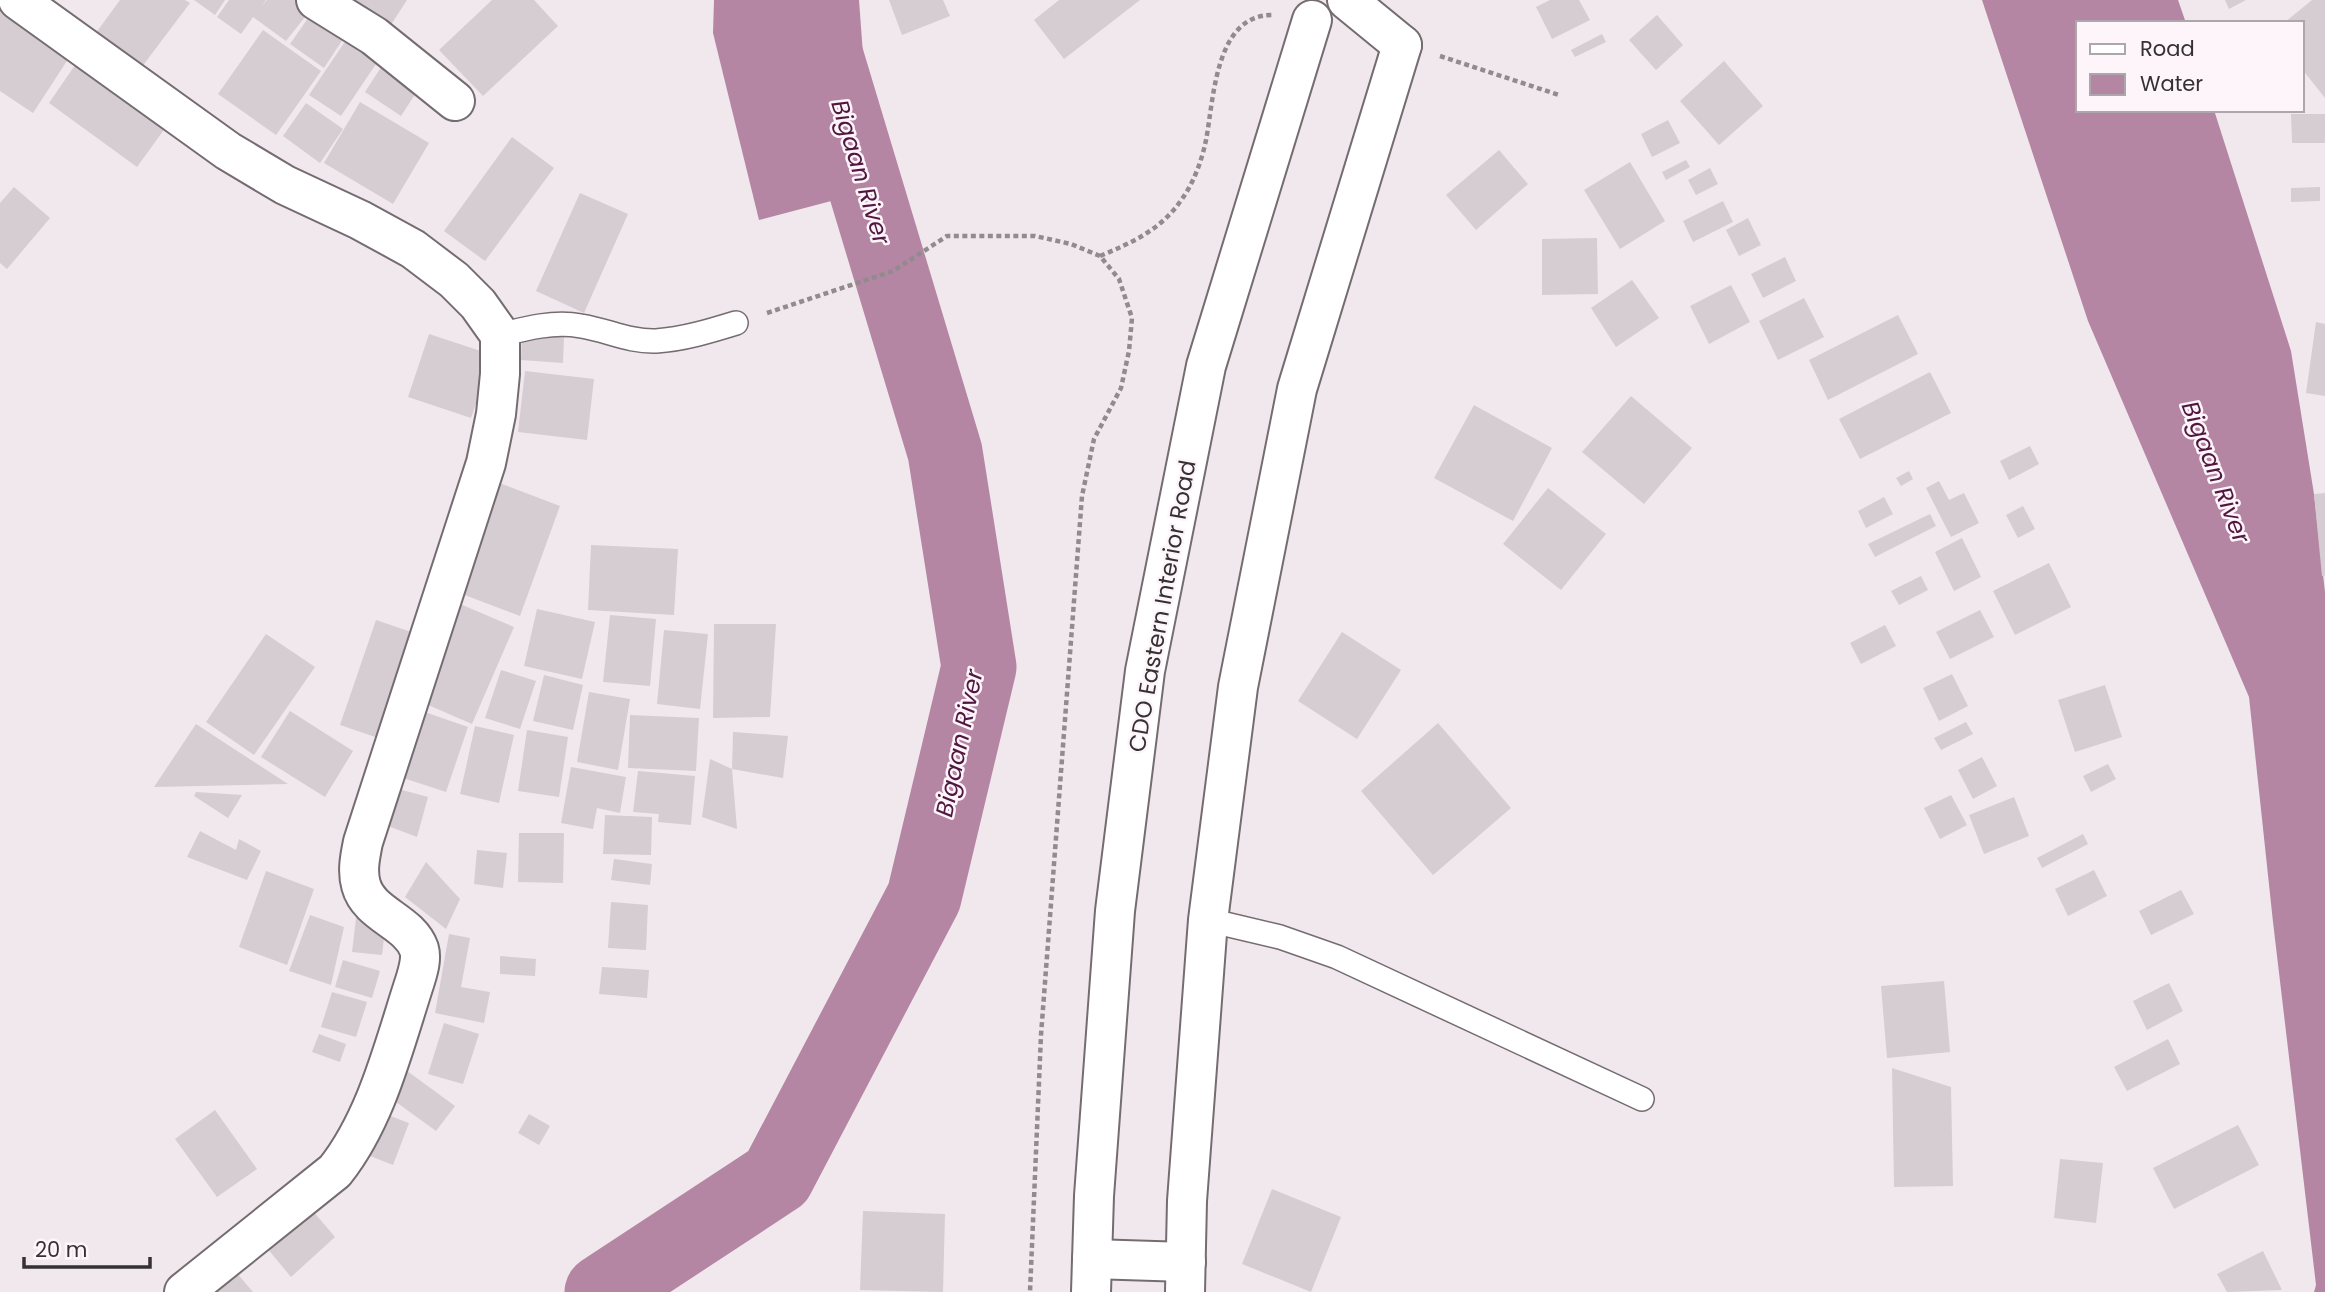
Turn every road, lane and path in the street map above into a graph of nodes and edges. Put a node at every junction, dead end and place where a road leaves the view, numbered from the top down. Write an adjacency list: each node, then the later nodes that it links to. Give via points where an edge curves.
1 (18, 0): 10 (main road, via 228,151 413,249 454,280)
2 (316, 0): 7 (main road, via 374,36)
3 (1348, 0): 5 (main road)
4 (1312, 20): 8 (path, via 1259,14 1242,25 1226,47 1216,74 1206,142 1183,199 1163,223 1140,240); 13 (main road, CDO Eastern Interior Road, via 1206,366 1145,671 1115,911)
5 (1402, 45): 6 (path); 11 (main road, via 1297,389 1238,687)
6 (1559, 95)
7 (455, 102)
8 (1100, 256): 9 (path, via 1035,236 947,236 892,271); 16 (path, via 1119,279 1132,318 1121,388 1094,439 1082,496 1041,1035)
9 (736, 323): 10 (lane, via 655,341 556,323)
10 (500, 335): 15 (main road, via 496,414 486,463 358,866 361,887 370,902 411,936 419,949 415,981 379,1091 335,1171)
11 (1208, 920): 12 (lane, via 1280,937 1337,957); 14 (main road, via 1187,1200)
12 (1642, 1099)
13 (1092, 1275): 14 (main road)
14 (1186, 1277)
15 (184, 1292)
16 (1030, 1292)

